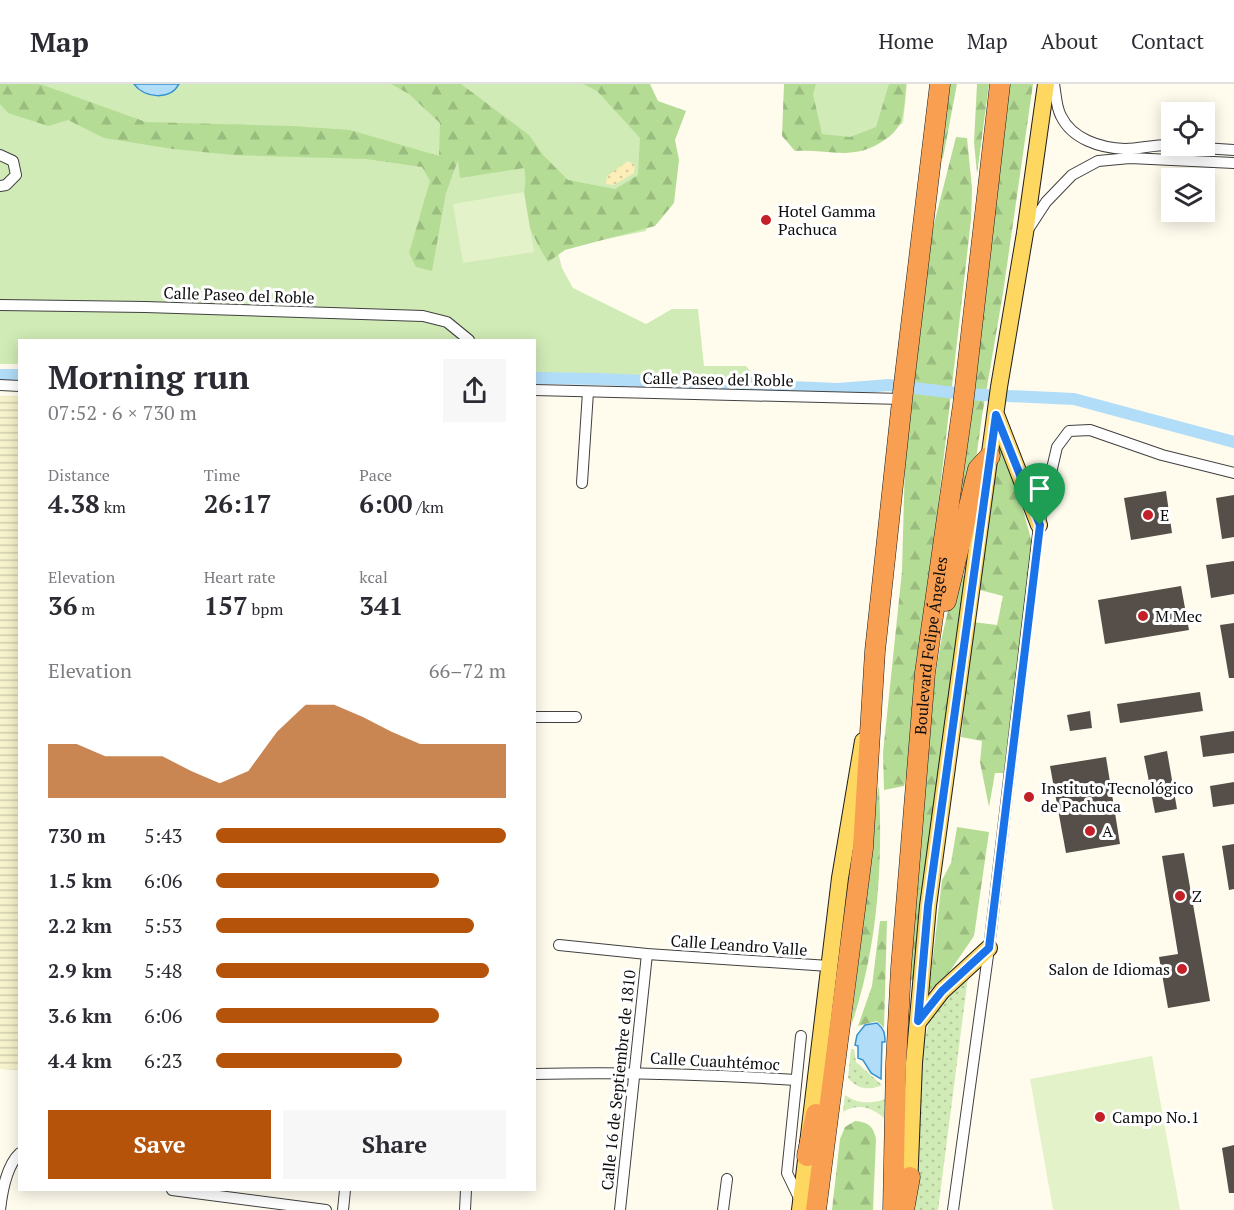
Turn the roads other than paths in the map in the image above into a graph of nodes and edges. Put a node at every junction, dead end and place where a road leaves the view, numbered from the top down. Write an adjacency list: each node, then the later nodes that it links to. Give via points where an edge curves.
1 (940, 84): 17 (highway)
2 (1000, 84): 24 (highway, Boulevard Felipe Ángeles, via 963,405)
3 (1046, 84): 11 (main road, Boulevard Felipe Ángeles)
4 (1054, 84): 5 (street, via 1060,115 1072,132 1110,147)
5 (1161, 145)
6 (1215, 149): 7 (street)
7 (1234, 150)
8 (0, 155): 10 (street, via 13,161 16,175)
9 (1234, 163): 11 (street, via 1130,158 1098,161 1072,175 1046,202)
10 (0, 186)
11 (1025, 233): 19 (main road, Boulevard Felipe Ángeles)
12 (0, 305): 13 (street, Calle Paseo del Roble, via 423,316 447,322)
13 (468, 339)
14 (0, 386): 15 (street)
15 (18, 386)
16 (536, 390): 18 (street, Calle Paseo del Roble)
17 (904, 390): 18 (street, Calle Paseo del Roble); 25 (highway)
18 (588, 392): 22 (street)
19 (996, 413): 20 (main road, Boulevard Felipe Ángeles); 23 (main road)
20 (990, 456): 24 (highway, via 978,469); 33 (main road, Boulevard Felipe Ángeles, via 928,906)
21 (1234, 473): 23 (street, via 1162,456 1090,430 1069,430 1057,447)
22 (582, 483)
23 (1040, 525): 29 (street)
24 (925, 673): 53 (highway, Boulevard Felipe Ángeles, via 901,968)
25 (871, 697): 31 (main road, via 855,778); 32 (highway, via 863,848)
26 (536, 717): 27 (street)
27 (576, 717)
28 (559, 945): 30 (street, Calle Leandro Valle)
29 (989, 948): 33 (main road, via 942,991); 55 (street)
30 (647, 954): 31 (street, Calle Leandro Valle); 35 (street, Calle 16 de Septiembre de 1810)
31 (829, 966): 39 (main road)
32 (845, 995): 39 (highway); 46 (highway)
33 (918, 1021): 41 (main road, Boulevard Felipe Ángeles)
34 (801, 1036): 37 (street)
35 (634, 1072): 36 (street, Calle Cuauhtémoc); 37 (street, Calle Cuauhtémoc); 51 (street, Calle 16 de Septiembre de 1810)
36 (536, 1074)
37 (796, 1080): 46 (street, via 787,1173)
38 (18, 1155): 40 (street)
39 (807, 1156): 46 (main road)
40 (14, 1172): 47 (street, via 2,1186)
41 (910, 1177): 54 (highway)
42 (727, 1179): 52 (street)
43 (180, 1191): 48 (street)
44 (345, 1191): 49 (street)
45 (466, 1191): 50 (street)
46 (806, 1208)
47 (0, 1210)
48 (326, 1210)
49 (343, 1210)
50 (465, 1210)
51 (620, 1210)
52 (723, 1210)
53 (893, 1210)
54 (906, 1210)
55 (953, 1210)

